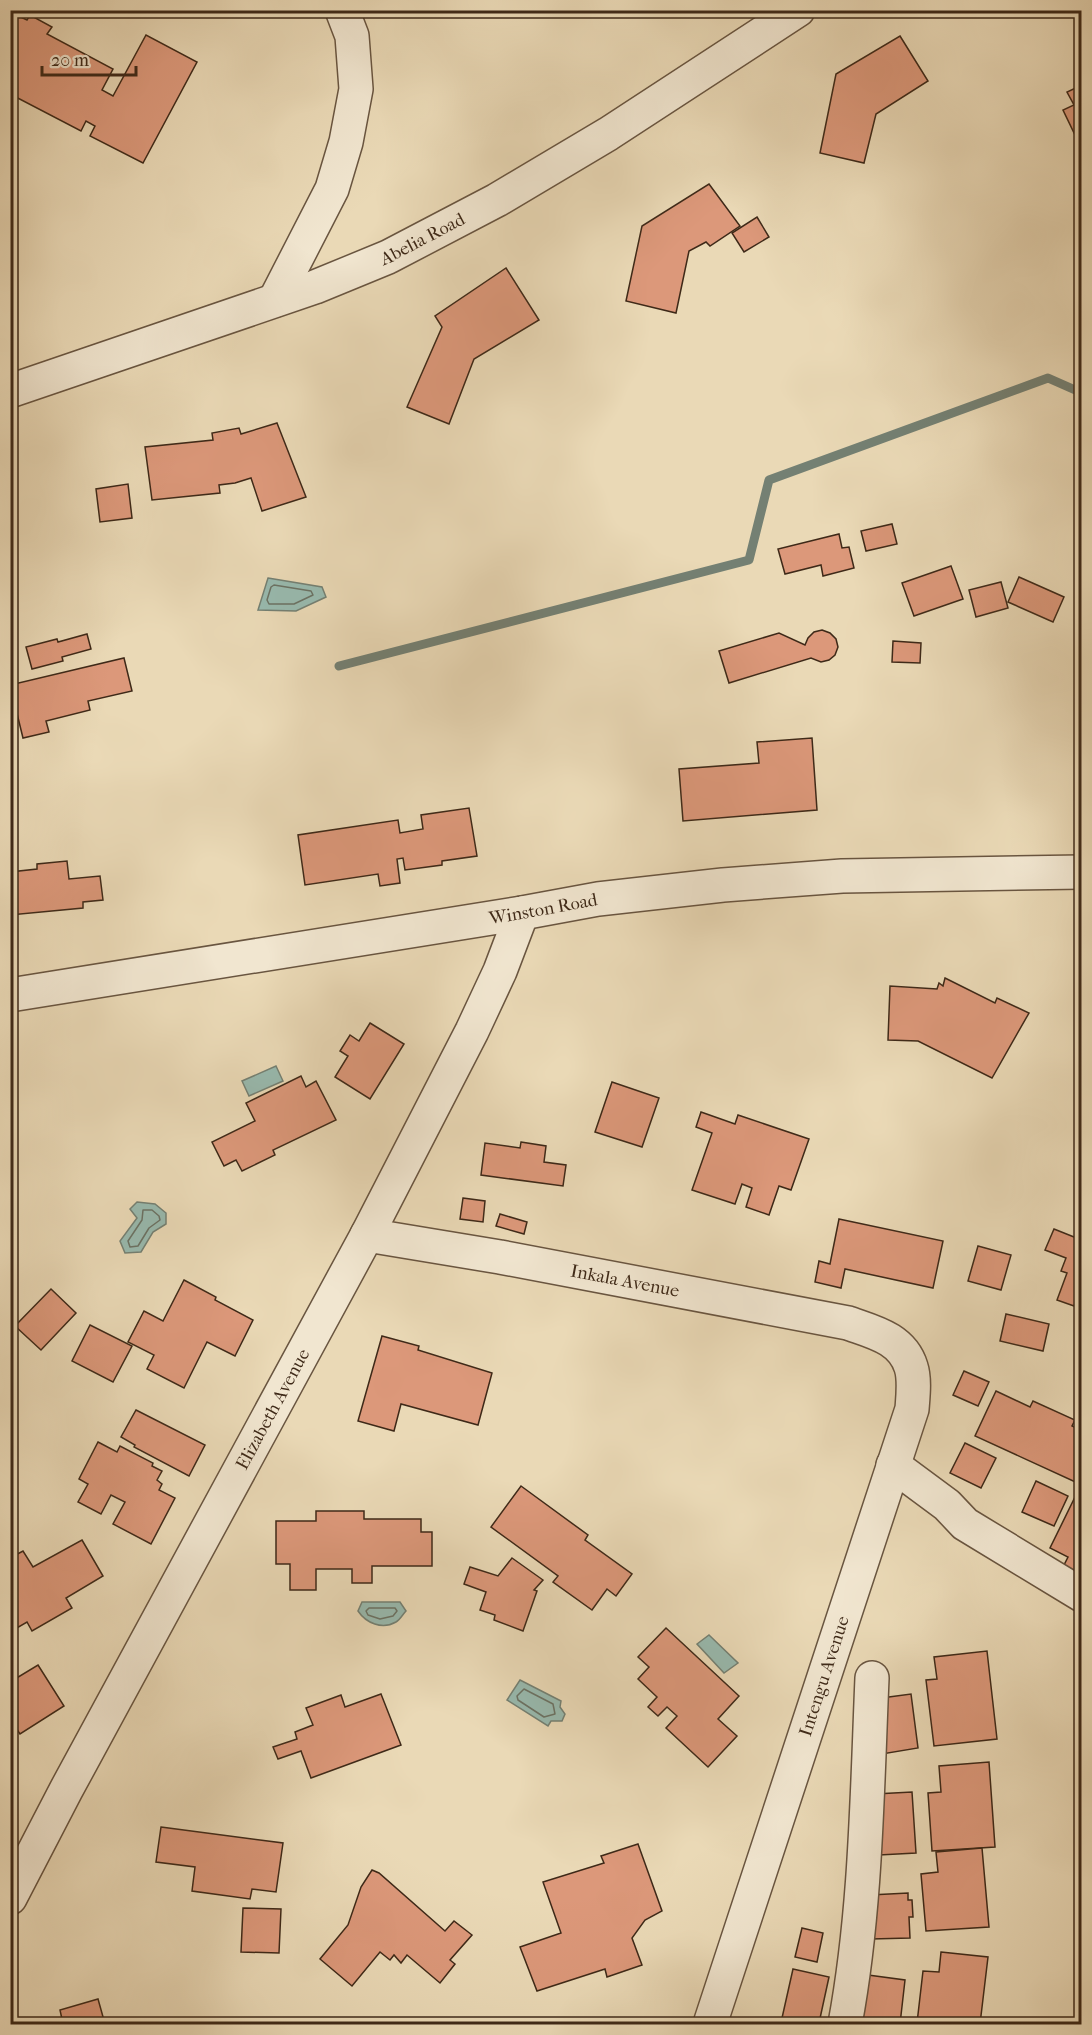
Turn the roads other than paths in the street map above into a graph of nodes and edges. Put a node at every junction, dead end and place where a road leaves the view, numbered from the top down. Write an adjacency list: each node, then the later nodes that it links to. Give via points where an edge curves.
1 (342, 10): 3 (street, via 352,36 356,89 346,142 332,189)
2 (798, 10): 3 (street, Abelia Road, via 608,134 497,200 388,257)
3 (275, 300): 4 (street, Abelia Road)
4 (10, 391)
5 (1082, 872): 6 (street, Winston Road, via 842,876 609,898)
6 (522, 913): 7 (street, Winston Road); 8 (street, Elizabeth Avenue, via 472,1031)
7 (10, 995)
8 (367, 1235): 9 (street, Inkala Avenue, via 848,1323); 13 (street, Elizabeth Avenue)
9 (883, 1335): 10 (street, Intengu Avenue, via 901,1348 912,1367 912,1409)
10 (893, 1465): 11 (street, via 965,1524); 14 (street, Intengu Avenue)
11 (1082, 1595)
12 (872, 1678): 15 (street, via 860,1913)
13 (10, 1898)
14 (710, 2025)
15 (845, 2025)

